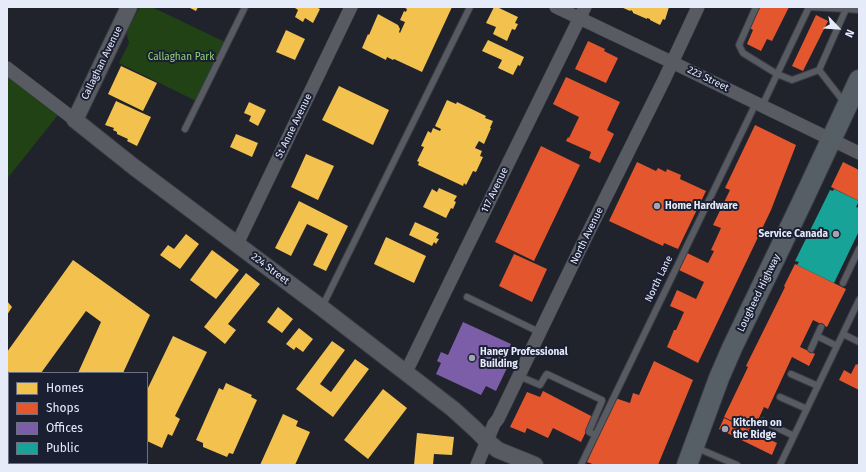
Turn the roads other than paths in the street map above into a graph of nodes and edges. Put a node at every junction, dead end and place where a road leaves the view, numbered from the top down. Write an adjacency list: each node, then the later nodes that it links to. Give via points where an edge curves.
1 (129, 7): 19 (street, Callaghan Avenue)
2 (245, 7): 20 (lane)
3 (351, 7): 23 (street, St Anne Avenue)
4 (470, 7): 28 (lane)
5 (556, 7): 11 (street, 223 Street)
6 (698, 7): 12 (street, North Avenue)
7 (756, 7): 15 (lane, via 739,45 743,53)
8 (808, 7): 9 (lane); 15 (lane, North Lane)
9 (846, 9): 10 (lane); 14 (lane)
10 (859, 10)
11 (582, 13): 12 (street, 223 Street); 36 (street, 117 Avenue)
12 (672, 62): 17 (street, 223 Street); 30 (street, North Avenue)
13 (7, 68): 19 (street, 224 Street)
14 (819, 70): 15 (lane, via 792,80); 18 (lane)
15 (777, 74): 17 (lane, North Lane)
16 (859, 80): 18 (main road, Lougheed Highway)
17 (759, 104): 21 (street, 223 Street); 43 (lane, North Lane)
18 (847, 106): 21 (main road, Lougheed Highway)
19 (75, 120): 23 (street, 224 Street)
20 (185, 129)
21 (831, 140): 22 (street, 223 Street); 46 (main road, Lougheed Highway, via 732,348)
22 (859, 153)
23 (237, 244): 28 (street, 224 Street)
24 (859, 249): 25 (lane)
25 (843, 283)
26 (467, 297): 30 (lane)
27 (859, 300): 31 (lane)
28 (322, 308): 36 (street, 224 Street)
29 (821, 327): 32 (lane)
30 (540, 332): 38 (street, North Avenue)
31 (843, 334): 33 (lane); 34 (lane)
32 (817, 336): 34 (lane); 35 (lane)
33 (859, 342)
34 (837, 346): 39 (lane)
35 (811, 348)
36 (406, 372): 45 (street, 224 Street, via 453,409)
37 (791, 374): 39 (lane)
38 (519, 376): 43 (lane, via 540,385 547,374 602,400 589,431); 45 (street, North Avenue)
39 (818, 386): 41 (lane)
40 (780, 397): 41 (lane)
41 (807, 409): 44 (lane)
42 (763, 422): 44 (lane)
43 (595, 434): 49 (lane, North Lane)
44 (794, 436): 51 (lane)
45 (487, 441): 47 (street, North Avenue); 48 (street, 224 Street, via 498,450)
46 (690, 456): 50 (lane)
47 (477, 465)
48 (536, 465)
49 (581, 465)
50 (736, 465)
51 (780, 465)

